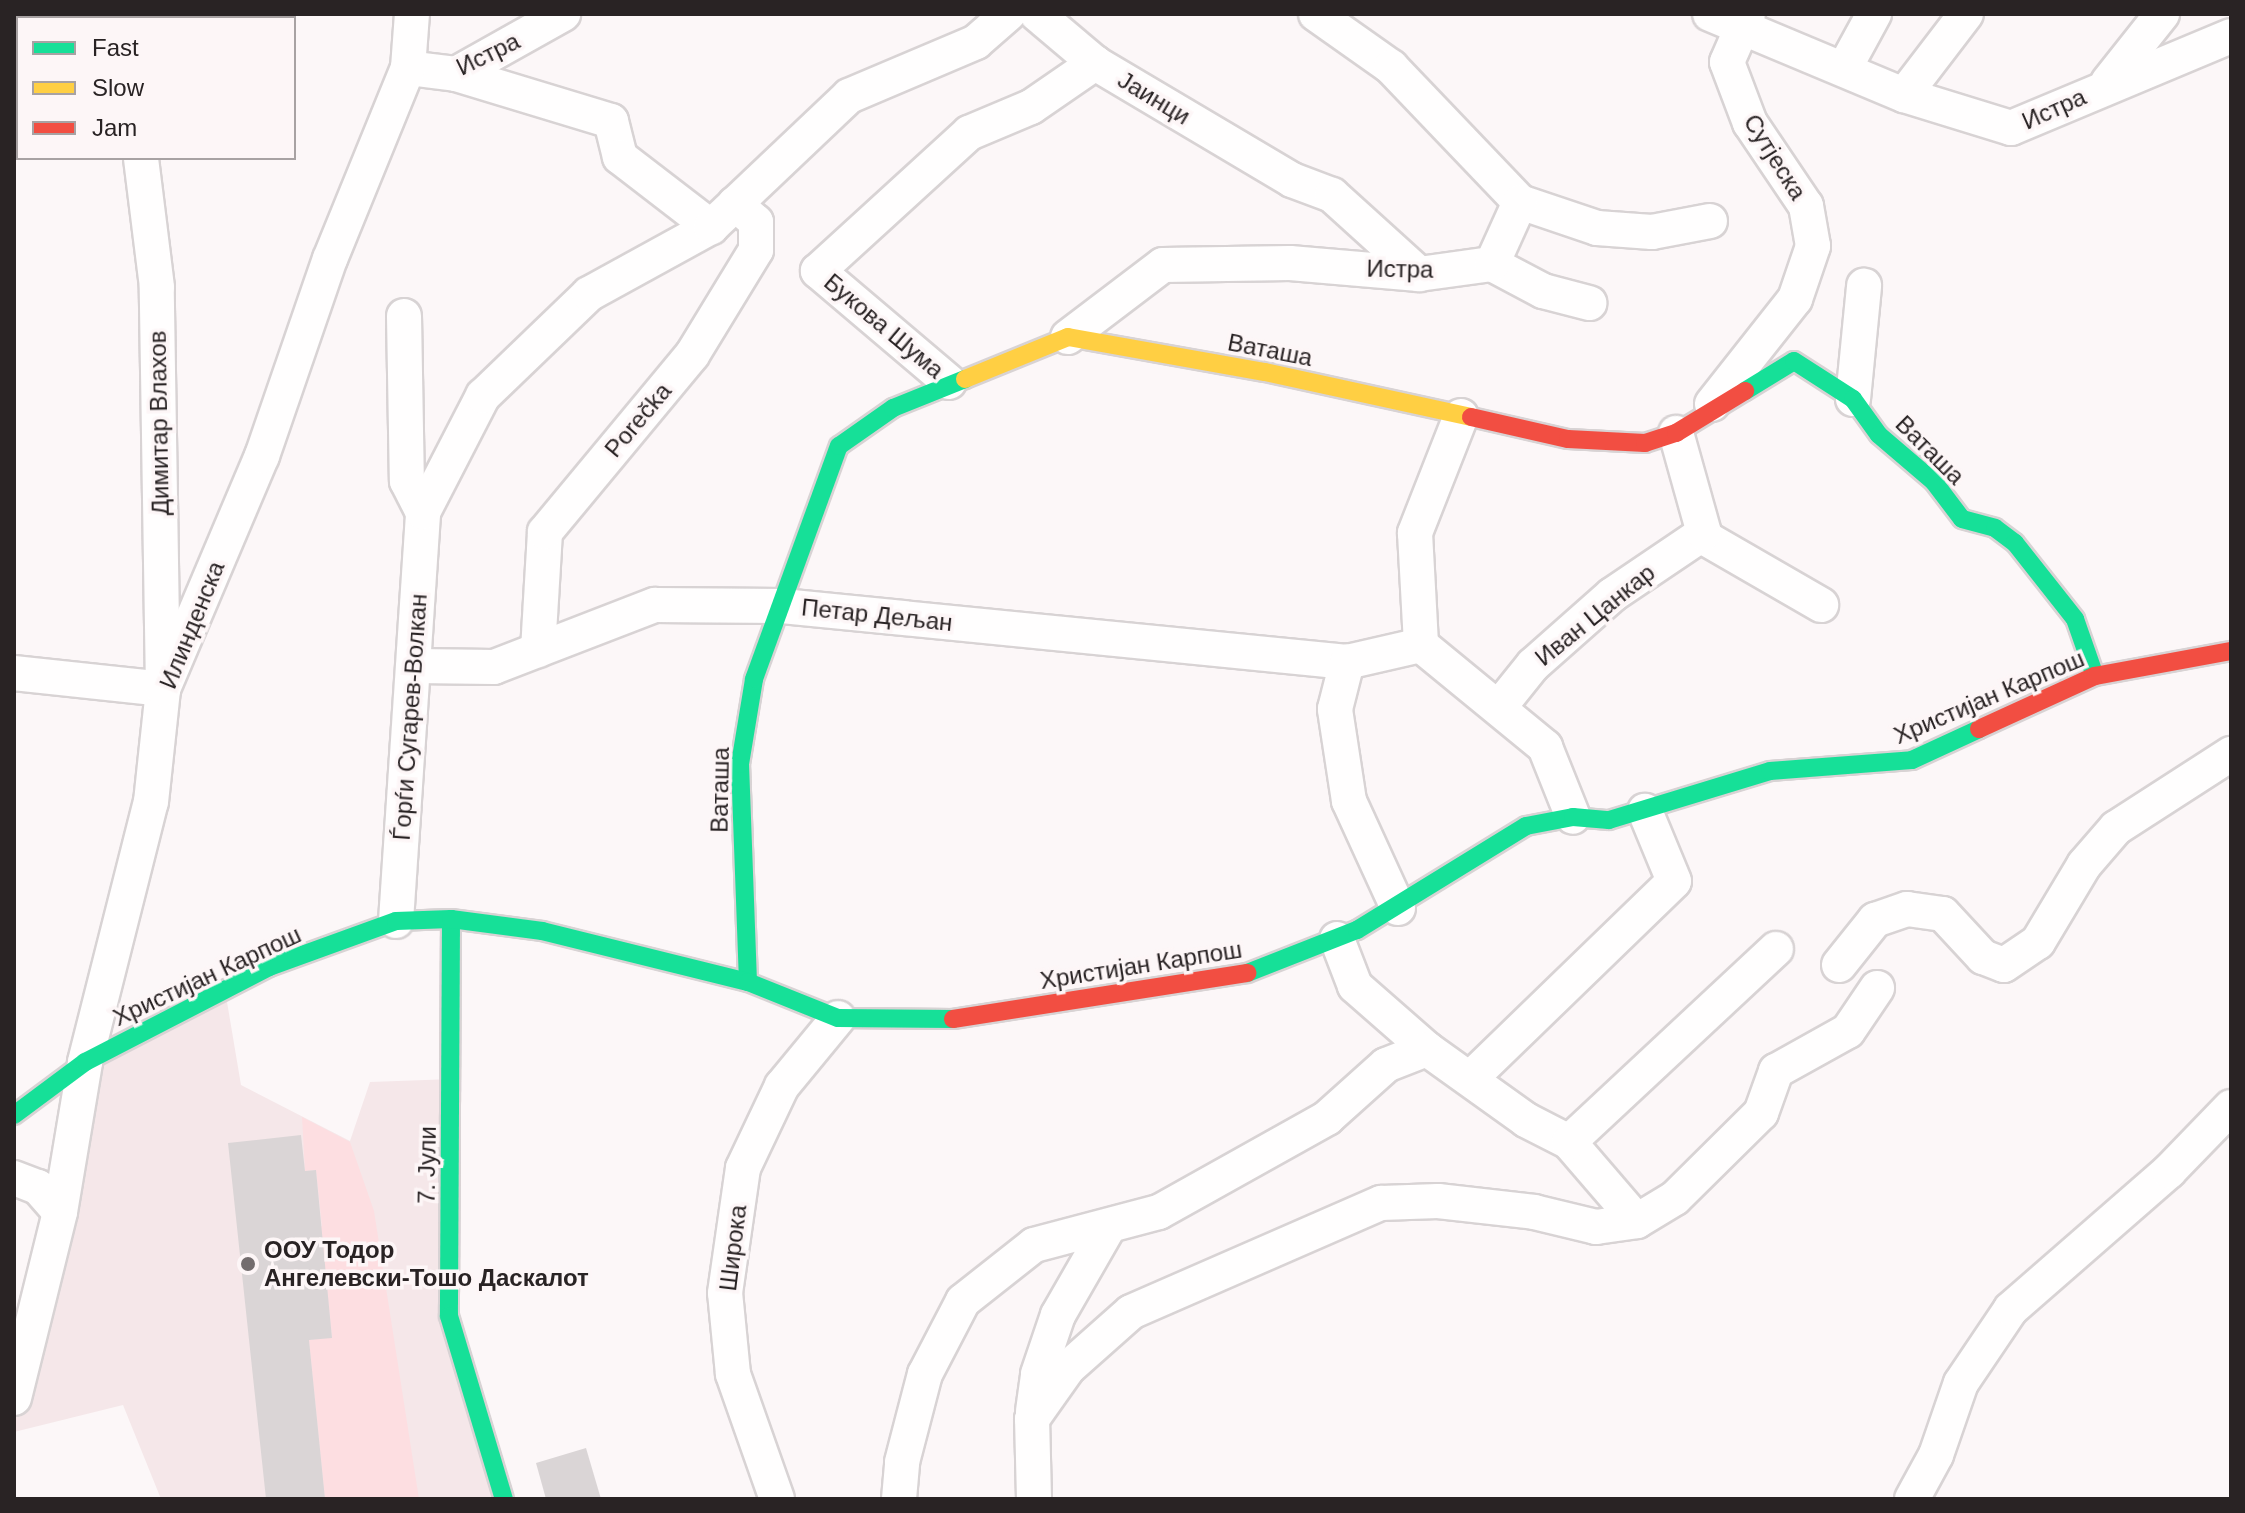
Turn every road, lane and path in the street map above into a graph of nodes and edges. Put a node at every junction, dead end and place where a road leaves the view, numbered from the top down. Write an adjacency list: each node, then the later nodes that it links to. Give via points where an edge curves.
1 (412, 14): 13 (street, Илинденска)
2 (563, 14): 15 (street, Истра)
3 (1008, 14): 20 (street, Ѓорѓи Сугарев-Волкан, via 976,42 849,96)
4 (1037, 14): 12 (street)
5 (1316, 14): 19 (street, via 1391,67)
6 (1874, 14): 14 (street)
7 (1966, 14): 17 (street)
8 (2162, 14): 16 (street)
9 (1733, 18): 11 (street, Истра); 14 (street, Истра)
10 (2231, 36): 16 (street, Истра)
11 (1727, 62): 31 (street, Сутјеска, via 1750,123 1806,206 1813,246 1795,299)
12 (1095, 63): 23 (street, Јаинци, via 1031,107 969,133); 24 (street, Јаинци, via 1292,180 1332,195)
13 (408, 68): 15 (street, Истра); 45 (street, Илинденска, via 330,259 262,456)
14 (1844, 69): 17 (street, Истра)
15 (456, 74): 20 (street, via 611,121 620,157)
16 (2106, 85): 17 (street, Истра, via 2011,128)
17 (1904, 95)
18 (141, 160): 45 (street, Димитар Влахов, via 157,287)
19 (1520, 202): 21 (street, via 1597,228 1652,232); 22 (street)
20 (723, 215): 34 (street, Ѓорѓи Сугарев-Волкан, via 589,294 483,396); 39 (street, Porečka, via 756,222 756,250 692,355 545,532)
21 (1710, 221)
22 (1492, 264): 24 (street, Истра); 26 (street, via 1543,291)
23 (818, 271): 29 (street, Букова Шума)
24 (1419, 274): 28 (street, Истра, via 1290,263 1163,265)
25 (1864, 286): 30 (street)
26 (1589, 303)
27 (404, 316): 34 (street, Ѓорѓи Сугарев-Волкан, via 407,481)
28 (1068, 337): 29 (street, Ваташа); 32 (street, Ваташа, via 1265,372)
29 (949, 382): 37 (street, Ваташа, via 893,408 839,446)
30 (1853, 399): 31 (street, Ваташа, via 1794,361); 44 (street, Ваташа, via 1879,435 1934,482 1962,519 1995,528 2015,543 2075,619)
31 (1705, 413): 33 (street, Ваташа)
32 (1461, 416): 33 (street, Ваташа, via 1568,439 1645,443); 38 (street, via 1415,533)
33 (1676, 433): 35 (street, via 1704,533)
34 (423, 512): 42 (street, Ѓорѓи Сугарев-Волкан)
35 (1700, 535): 36 (street); 46 (street, Иван Цанкар, via 1612,595 1533,665)
36 (1821, 605)
37 (782, 606): 39 (street, Петар Дељан, via 655,605); 41 (street, Петар Дељан); 56 (street, Ваташа, via 754,679 740,764)
38 (1421, 645): 41 (street, Петар Дељан); 46 (street)
39 (538, 650): 42 (street, Петар Дељан, via 494,667)
40 (2231, 651): 44 (street, Христијан Карпош)
41 (1347, 662): 50 (street, via 1335,709 1349,801)
42 (416, 666): 52 (street, Ѓорѓи Сугарев-Волкан)
43 (14, 673): 45 (street)
44 (2095, 676): 48 (street, Христијан Карпош, via 1912,760 1770,771)
45 (163, 689): 60 (street, Илинденска, via 151,802)
46 (1500, 706): 49 (street, via 1545,747)
47 (2231, 754): 55 (street, via 2116,828 2084,865 2038,942 2004,965 1983,957 1943,914 1907,909 1875,920)
48 (1645, 811): 49 (street, Христијан Карпош, via 1609,820); 61 (street, via 1674,881)
49 (1573, 817): 50 (street, Христијан Карпош, via 1526,826)
50 (1398, 908): 53 (street, Христијан Карпош)
51 (451, 919): 52 (street, Христијан Карпош); 56 (street, Христијан Карпош, via 542,931); 71 (street, 7. Јули, via 449,1316)
52 (396, 921): 60 (street, Христијан Карпош, via 269,967)
53 (1337, 939): 58 (street, Христијан Карпош, via 1273,967 1207,983 1133,988 977,1017 912,1022); 59 (street, via 1355,986)
54 (1776, 949): 64 (street)
55 (1839, 965)
56 (748, 982): 58 (street, Христијан Карпош)
57 (1877, 988): 67 (street, via 1848,1031 1776,1071 1761,1113 1675,1198)
58 (838, 1018): 72 (street, Широка, via 782,1086 743,1168 725,1293 733,1374)
59 (1427, 1049): 61 (street); 68 (street, via 1386,1065 1327,1118 1245,1165 1159,1212)
60 (85, 1062): 63 (street, Христијан Карпош); 66 (street, Илинденска)
61 (1472, 1077): 64 (street, via 1526,1120)
62 (2231, 1107): 75 (street, via 2169,1171 2011,1309 1961,1383 1936,1455)
63 (14, 1115)
64 (1569, 1142): 67 (street)
65 (14, 1178): 66 (street, via 38,1187)
66 (60, 1212): 69 (street, Илинденска)
67 (1637, 1221): 70 (street, via 1596,1227 1521,1210 1438,1201 1381,1203 1131,1312 1068,1368)
68 (1108, 1228): 70 (street, via 1058,1315 1038,1374); 73 (street, via 1034,1245 963,1301 925,1374 902,1462)
69 (14, 1398)
70 (1032, 1419): 74 (street)
71 (504, 1499)
72 (777, 1499)
73 (899, 1499)
74 (1034, 1499)
75 (1912, 1499)

